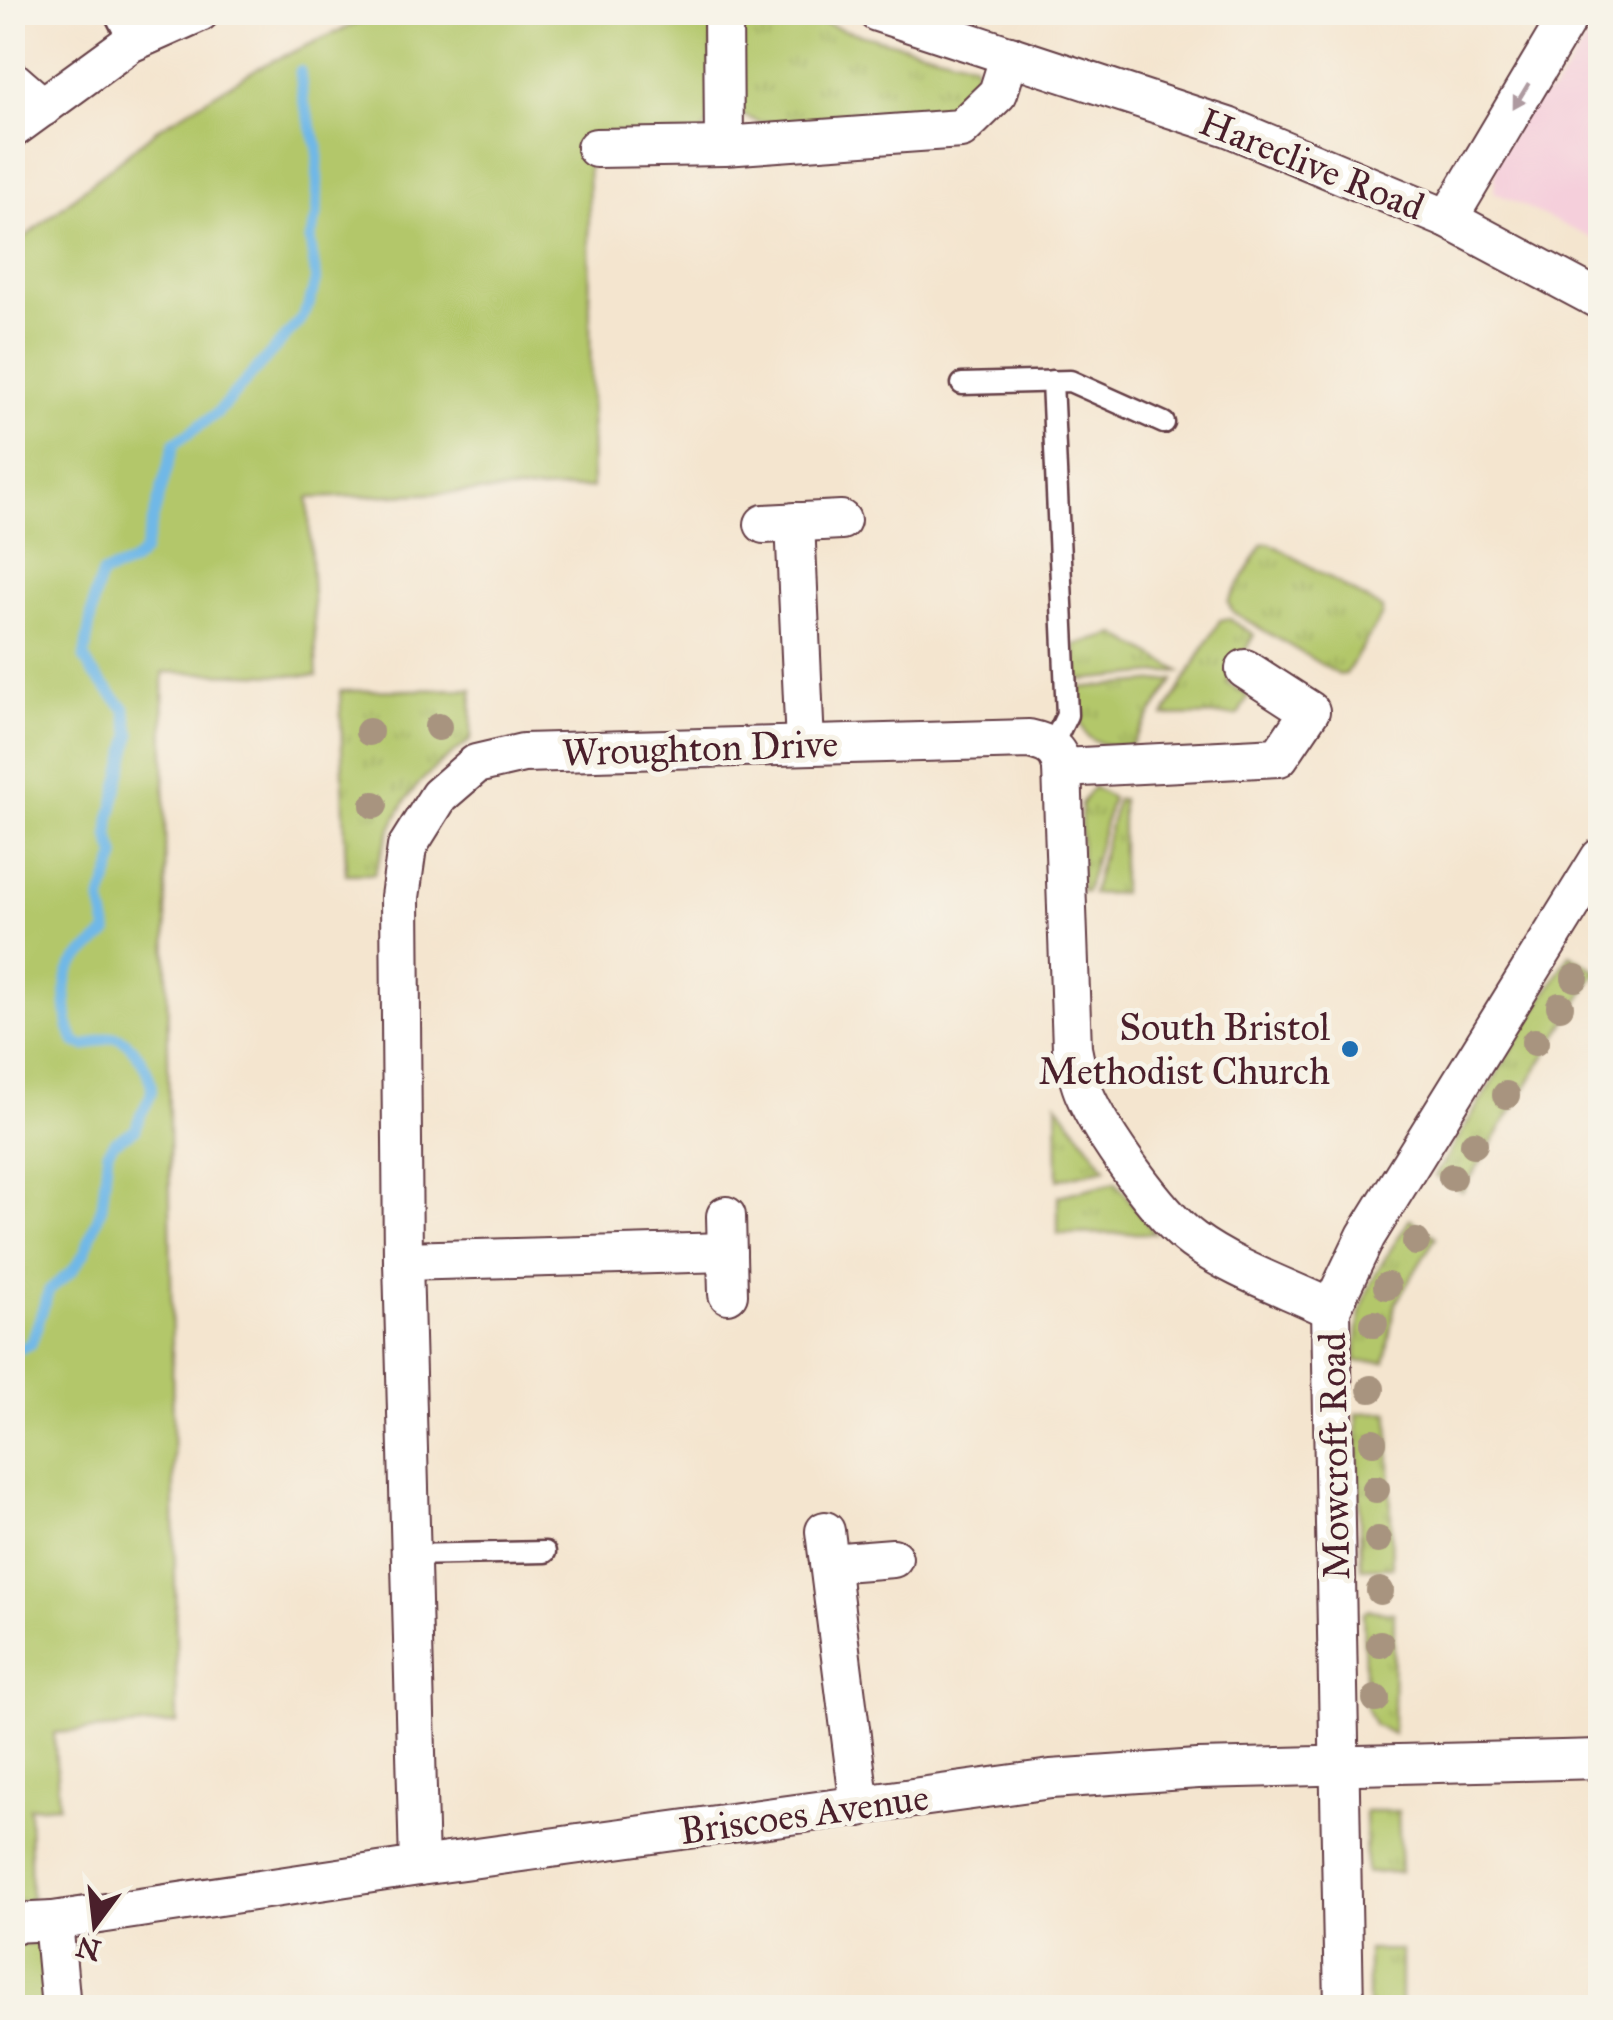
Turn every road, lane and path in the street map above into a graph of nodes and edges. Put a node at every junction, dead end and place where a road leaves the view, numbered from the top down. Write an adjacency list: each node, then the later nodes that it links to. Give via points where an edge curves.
1 (200, 12): 5 (street)
2 (723, 12): 10 (street)
3 (877, 12): 6 (street, Hareclive Road)
4 (1571, 12): 12 (street, one-way to 12)
5 (122, 28): 8 (street)
6 (1010, 55): 10 (street, via 998,92 961,129); 12 (street, Hareclive Road, via 1228,127)
7 (12, 80): 8 (street)
8 (43, 106): 9 (street)
9 (12, 128)
10 (724, 146): 11 (street)
11 (596, 148)
12 (1448, 219): 13 (street, Hareclive Road)
13 (1600, 300)
14 (1052, 381): 15 (lane); 16 (lane, via 1081,384); 20 (lane, via 1067,715)
15 (962, 384)
16 (1164, 423)
17 (841, 520): 19 (street, via 780,523)
18 (1245, 669): 20 (street, Wroughton Drive, via 1310,712 1278,758)
19 (806, 745): 20 (street, Wroughton Drive, via 1029,739); 22 (street, Wroughton Drive, via 523,753 476,764 438,796 407,847 400,897)
20 (1057, 757): 24 (street, via 1072,1048 1096,1120 1188,1236)
21 (1600, 858): 24 (street, Mowcroft Road, via 1366,1236)
22 (403, 1261): 23 (street, via 726,1234); 26 (street, Wroughton Drive)
23 (728, 1294)
24 (1332, 1309): 29 (street, Mowcroft Road)
25 (545, 1552): 26 (lane)
26 (411, 1555): 31 (street, Wroughton Drive)
27 (894, 1558): 30 (street, via 827,1547)
28 (1600, 1759): 29 (street, Briscoes Avenue)
29 (1342, 1765): 30 (street, Briscoes Avenue, via 1124,1773); 35 (street, Mowcroft Road)
30 (860, 1808): 31 (street, Briscoes Avenue)
31 (419, 1866): 32 (street, Briscoes Avenue)
32 (53, 1922): 33 (street, Briscoes Avenue); 34 (street)
33 (12, 1923)
34 (62, 2008)
35 (1344, 2008)

